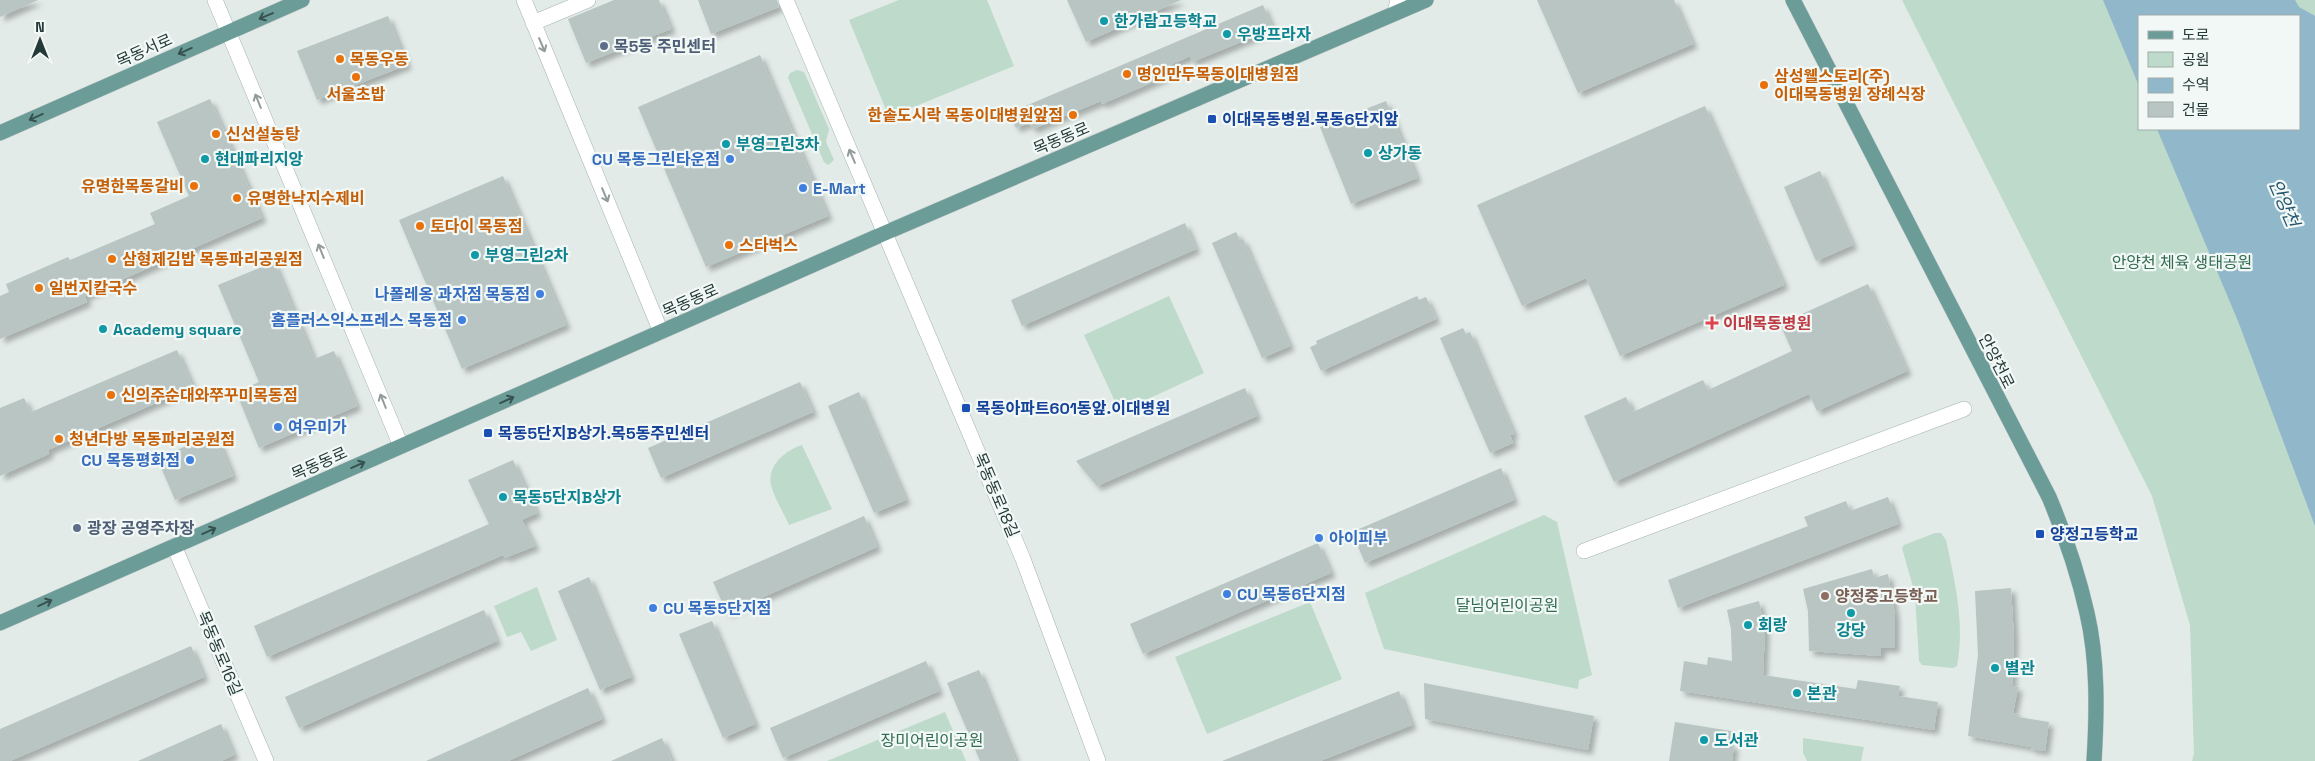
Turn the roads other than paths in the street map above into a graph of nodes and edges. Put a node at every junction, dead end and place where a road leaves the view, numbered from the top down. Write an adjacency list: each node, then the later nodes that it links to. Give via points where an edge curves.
1 (215, 0): 10 (street)
2 (302, 0): 10 (main road, 목동서로, one-way to 10)
3 (524, 0): 9 (street)
4 (588, 0): 9 (street)
5 (786, 0): 12 (street, 목동동로18길, one-way to 5)
6 (1426, 0): 8 (main road, 목동동로)
7 (1793, 0): 21 (main road, 안양천로, via 2056,515 2072,554 2088,615 2094,675)
8 (1396, 6): 12 (main road, 목동동로)
9 (533, 24): 13 (street, one-way to 13)
10 (230, 32): 11 (main road, 목동서로, one-way to 11); 15 (street, one-way to 10)
11 (0, 133)
12 (885, 233): 13 (main road, 목동동로); 20 (street, 목동동로18길, via 1024,559)
13 (661, 332): 15 (main road, 목동동로, one-way to 13)
14 (1964, 409): 17 (street)
15 (401, 446): 16 (main road, 목동동로, one-way to 15)
16 (174, 546): 18 (main road, 목동동로, one-way to 16); 19 (street, 목동동로16길)
17 (1584, 551)
18 (0, 623)
19 (266, 761)
20 (1098, 761)
21 (2094, 761)

